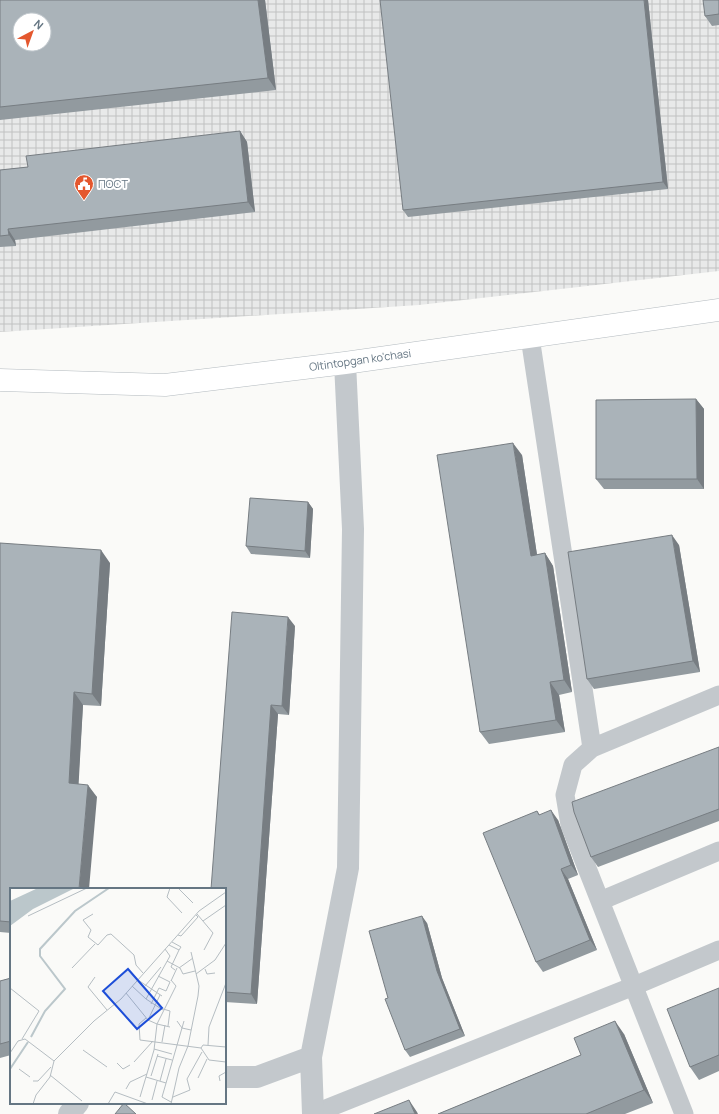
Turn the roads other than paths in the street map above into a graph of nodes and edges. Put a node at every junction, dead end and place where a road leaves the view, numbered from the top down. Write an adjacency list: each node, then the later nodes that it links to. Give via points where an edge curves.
1 (719, 310): 2 (street, Oltintopgan ko'chasi)
2 (530, 337): 3 (street, Oltintopgan ko'chasi); 6 (lane)
3 (345, 363): 4 (street, Oltintopgan ko'chasi, via 165,385); 11 (street, via 353,529 348,868)
4 (0, 380)
5 (719, 695): 6 (lane)
6 (592, 748): 8 (lane, via 572,765 565,795 570,825)
7 (719, 851): 8 (lane)
8 (600, 901): 10 (lane)
9 (719, 950): 10 (lane)
10 (634, 986): 15 (lane); 16 (lane)
11 (311, 1058): 12 (street, via 257,1077); 15 (street)
12 (226, 1077)
13 (77, 1104): 14 (street)
14 (69, 1114)
15 (313, 1114)
16 (684, 1114)

